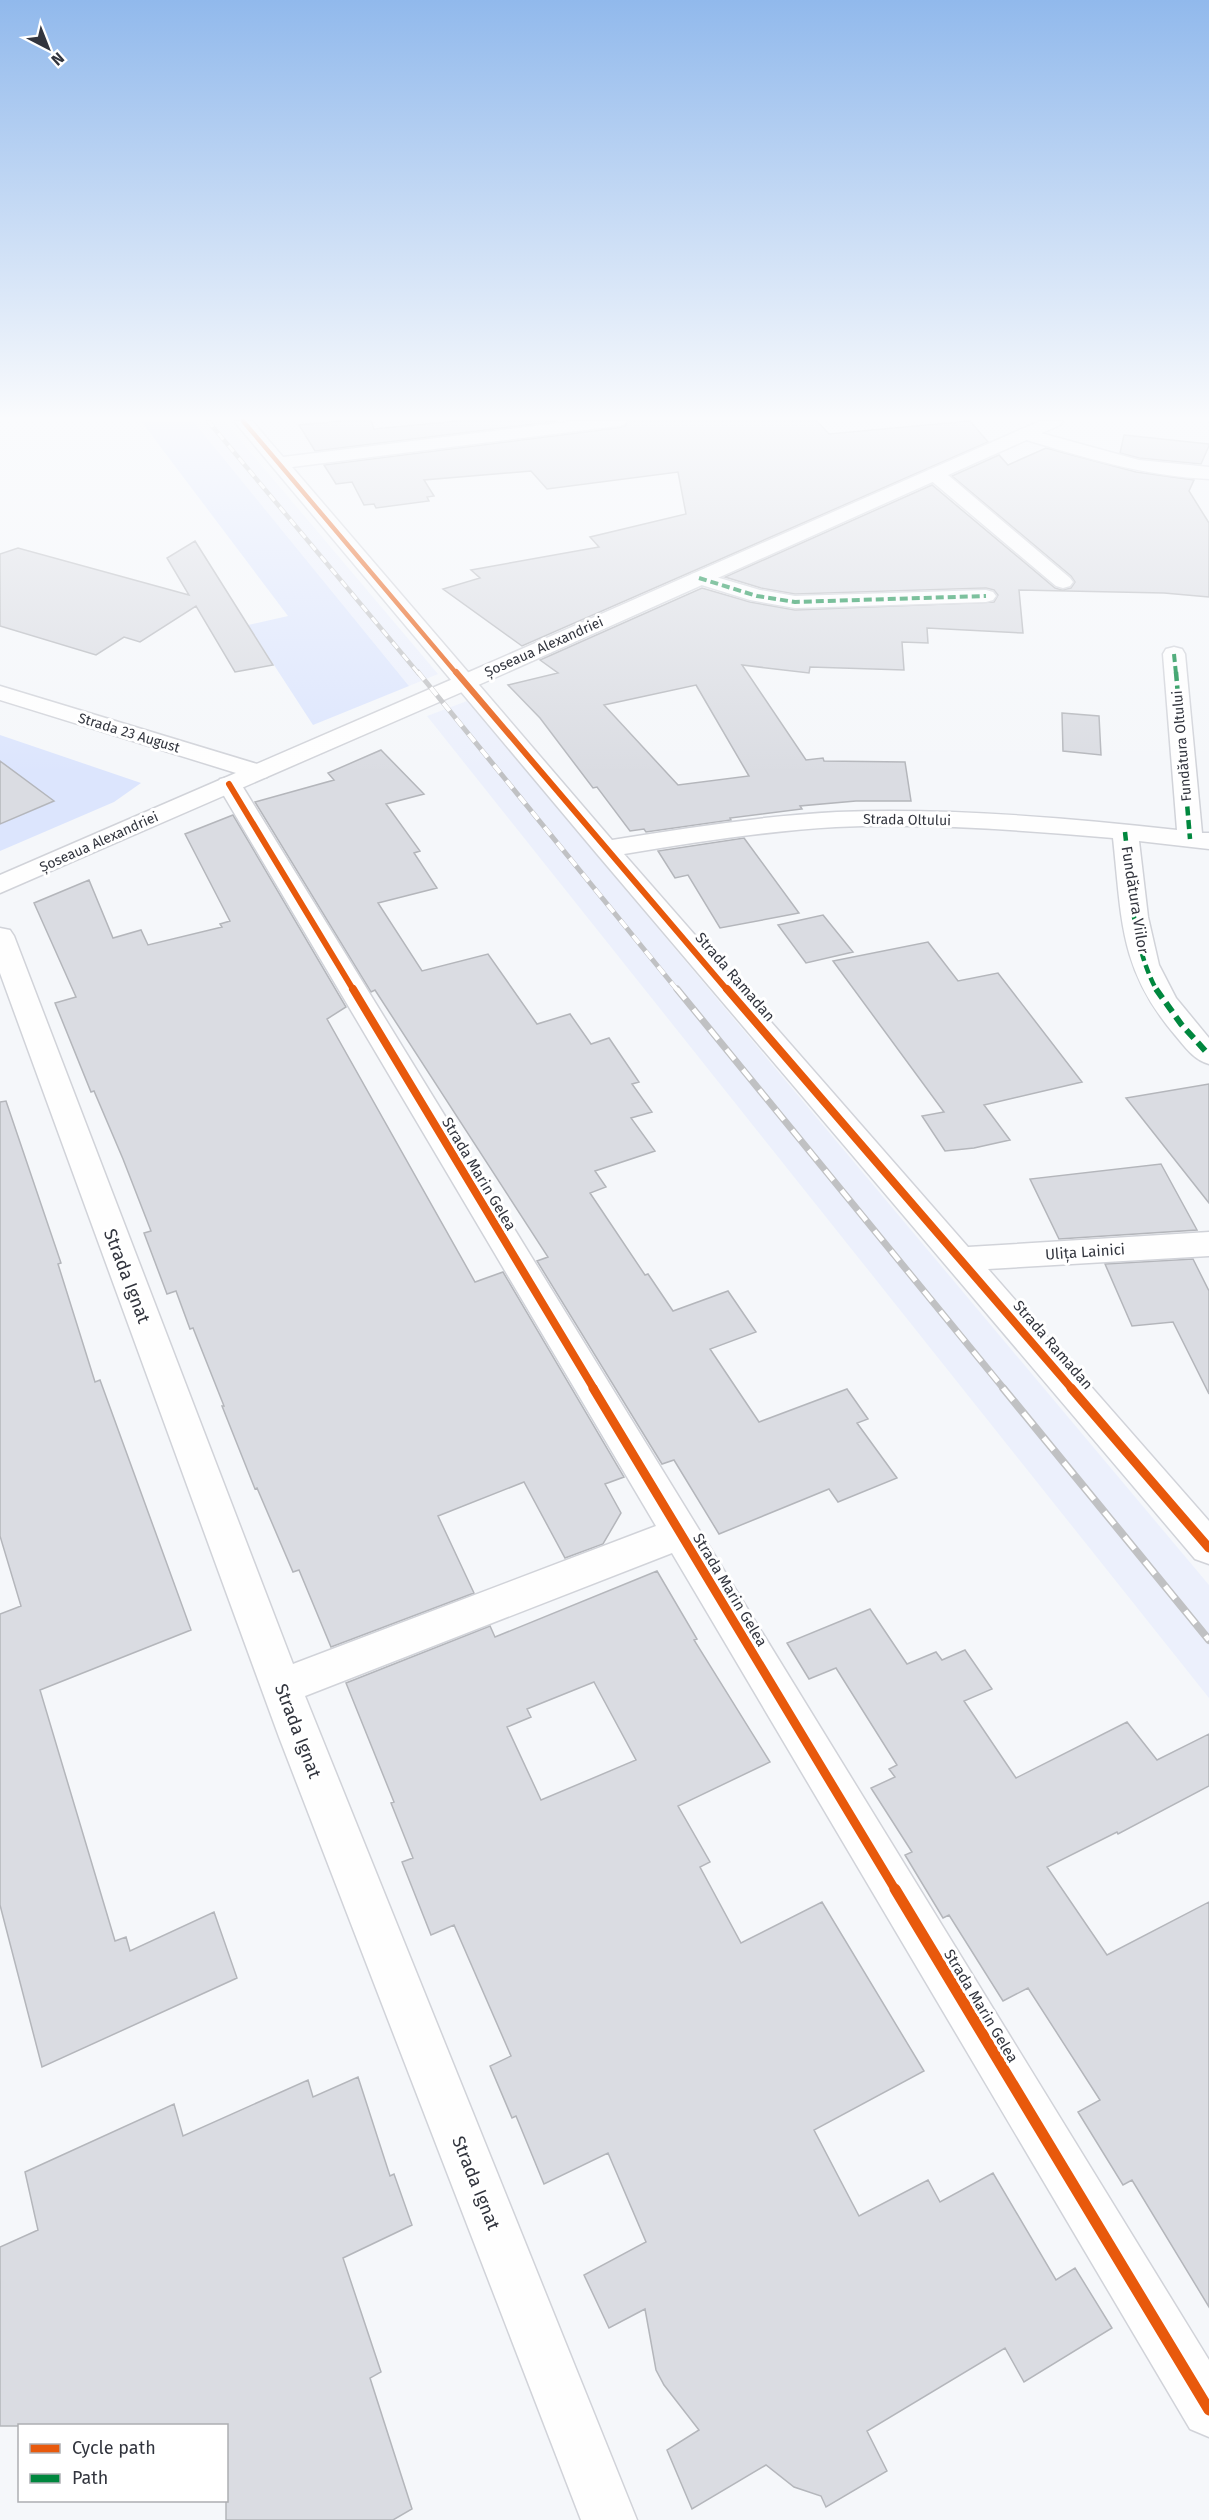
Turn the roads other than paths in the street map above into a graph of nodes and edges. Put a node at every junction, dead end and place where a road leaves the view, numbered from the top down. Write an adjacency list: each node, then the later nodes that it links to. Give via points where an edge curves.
1 (343, 539): 8 (street, Strada Ramadan)
2 (788, 539): 4 (street, Șoseaua Alexandriei)
3 (1012, 539): 5 (street)
4 (699, 578): 6 (street, via 757,596 795,602); 8 (street, Șoseaua Alexandriei)
5 (1063, 582)
6 (986, 596)
7 (1174, 654): 12 (street, Fundătura Oltului)
8 (465, 682): 10 (street, Șoseaua Alexandriei); 13 (street, Strada Ramadan)
9 (0, 693): 10 (street, Strada 23 August)
10 (243, 778): 14 (street, Șoseaua Alexandriei); 19 (street, Strada Marin Gelea)
11 (1125, 832): 12 (street, Strada Oltului); 13 (street, Strada Oltului, via 1018,822 866,819 766,825); 16 (street, Fundătura Viilor, via 1145,964 1160,997)
12 (1199, 840)
13 (606, 849): 18 (street, Strada Ramadan)
14 (0, 885)
15 (0, 936): 21 (street, Strada Ignat)
16 (1209, 1055)
17 (1209, 1244): 18 (street, Ulița Lainici)
18 (962, 1259): 20 (street, Strada Ramadan)
19 (680, 1533): 21 (street); 22 (street, Strada Marin Gelea)
20 (1209, 1548)
21 (281, 1687): 23 (street, Strada Ignat)
22 (1209, 2410)
23 (609, 2520)

